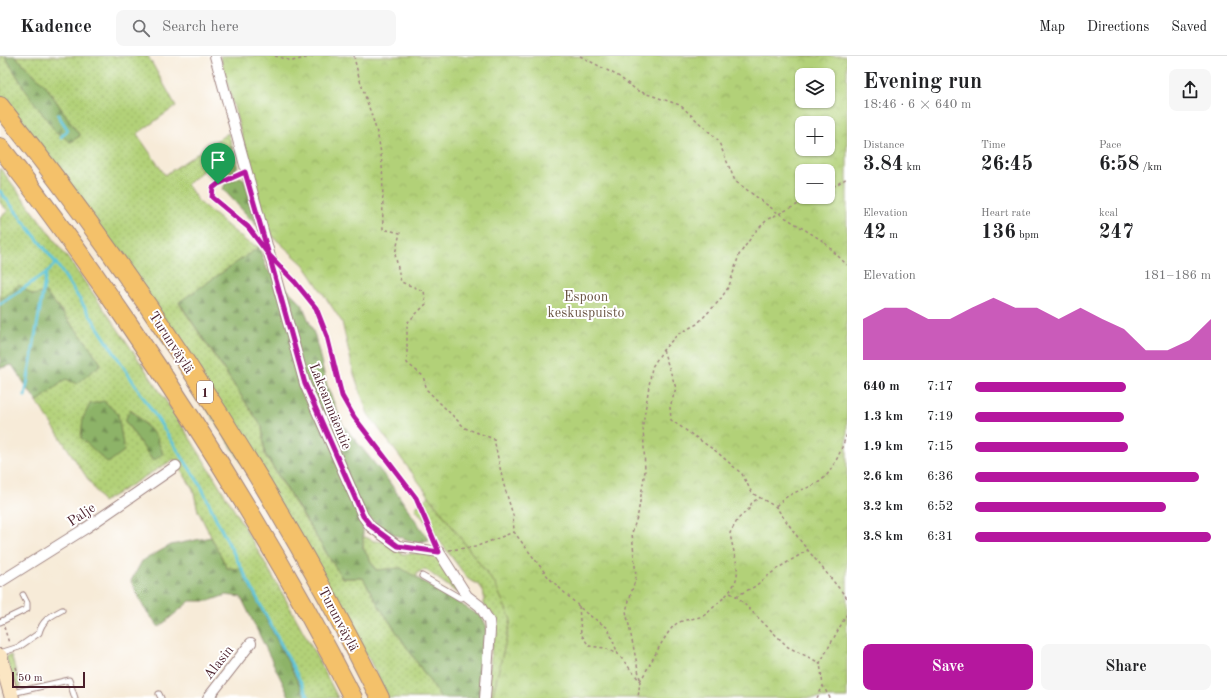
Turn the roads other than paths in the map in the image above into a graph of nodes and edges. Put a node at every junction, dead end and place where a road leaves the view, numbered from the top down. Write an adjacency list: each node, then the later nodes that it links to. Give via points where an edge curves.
1 (215, 56): 8 (street, Lakeanmäentie, via 305,384 363,516 371,526 398,546 439,552)
2 (0, 106): 18 (highway, Turunväylä / 1, via 125,272 216,411 294,537)
3 (0, 147): 17 (highway, Turunväylä / 1, via 103,286 196,425 272,549)
4 (176, 466): 6 (street, Palje, via 86,528)
5 (422, 576): 8 (lane, via 460,598)
6 (0, 582)
7 (23, 594): 10 (lane, via 27,609)
8 (468, 596): 19 (street, via 480,606 489,621)
9 (62, 610): 12 (lane, via 45,619 39,633 19,647)
10 (0, 622)
11 (251, 643): 16 (street, Alasin)
12 (0, 653)
13 (0, 656): 14 (street)
14 (12, 696): 15 (lane, via 69,680)
15 (75, 698)
16 (208, 698)
17 (353, 698)
18 (380, 698)
19 (485, 698)

